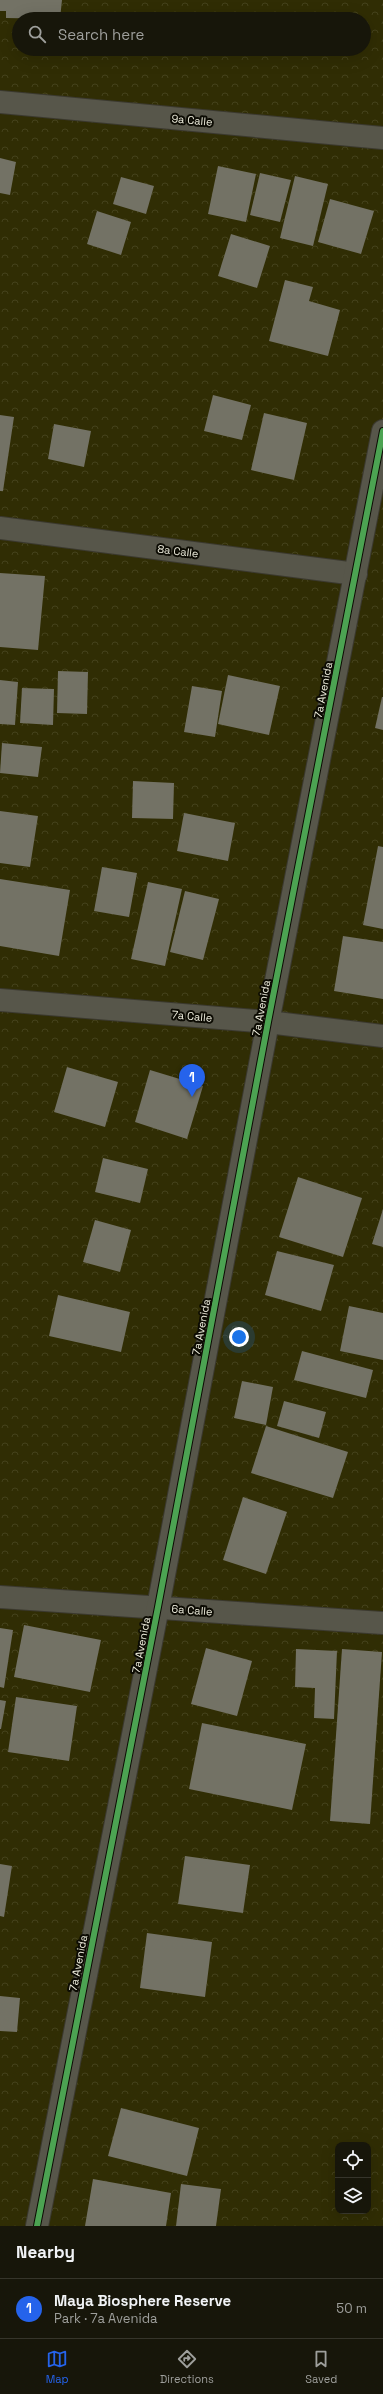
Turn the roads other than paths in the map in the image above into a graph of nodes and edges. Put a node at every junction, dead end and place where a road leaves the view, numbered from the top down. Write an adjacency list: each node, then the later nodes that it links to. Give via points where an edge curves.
1 (0, 102): 2 (street, 9a Calle)
2 (383, 138)
3 (383, 431): 5 (street, 7a Avenida)
4 (0, 528): 5 (street, 8a Calle)
5 (356, 574): 7 (street, 7a Avenida)
6 (0, 1000): 7 (street, 7a Calle)
7 (268, 1022): 8 (street, 7a Calle); 10 (street, 7a Avenida)
8 (383, 1036)
9 (0, 1597): 10 (street, 6a Calle)
10 (158, 1607): 11 (street, 6a Calle); 12 (street, 7a Avenida)
11 (383, 1623)
12 (37, 2226)

